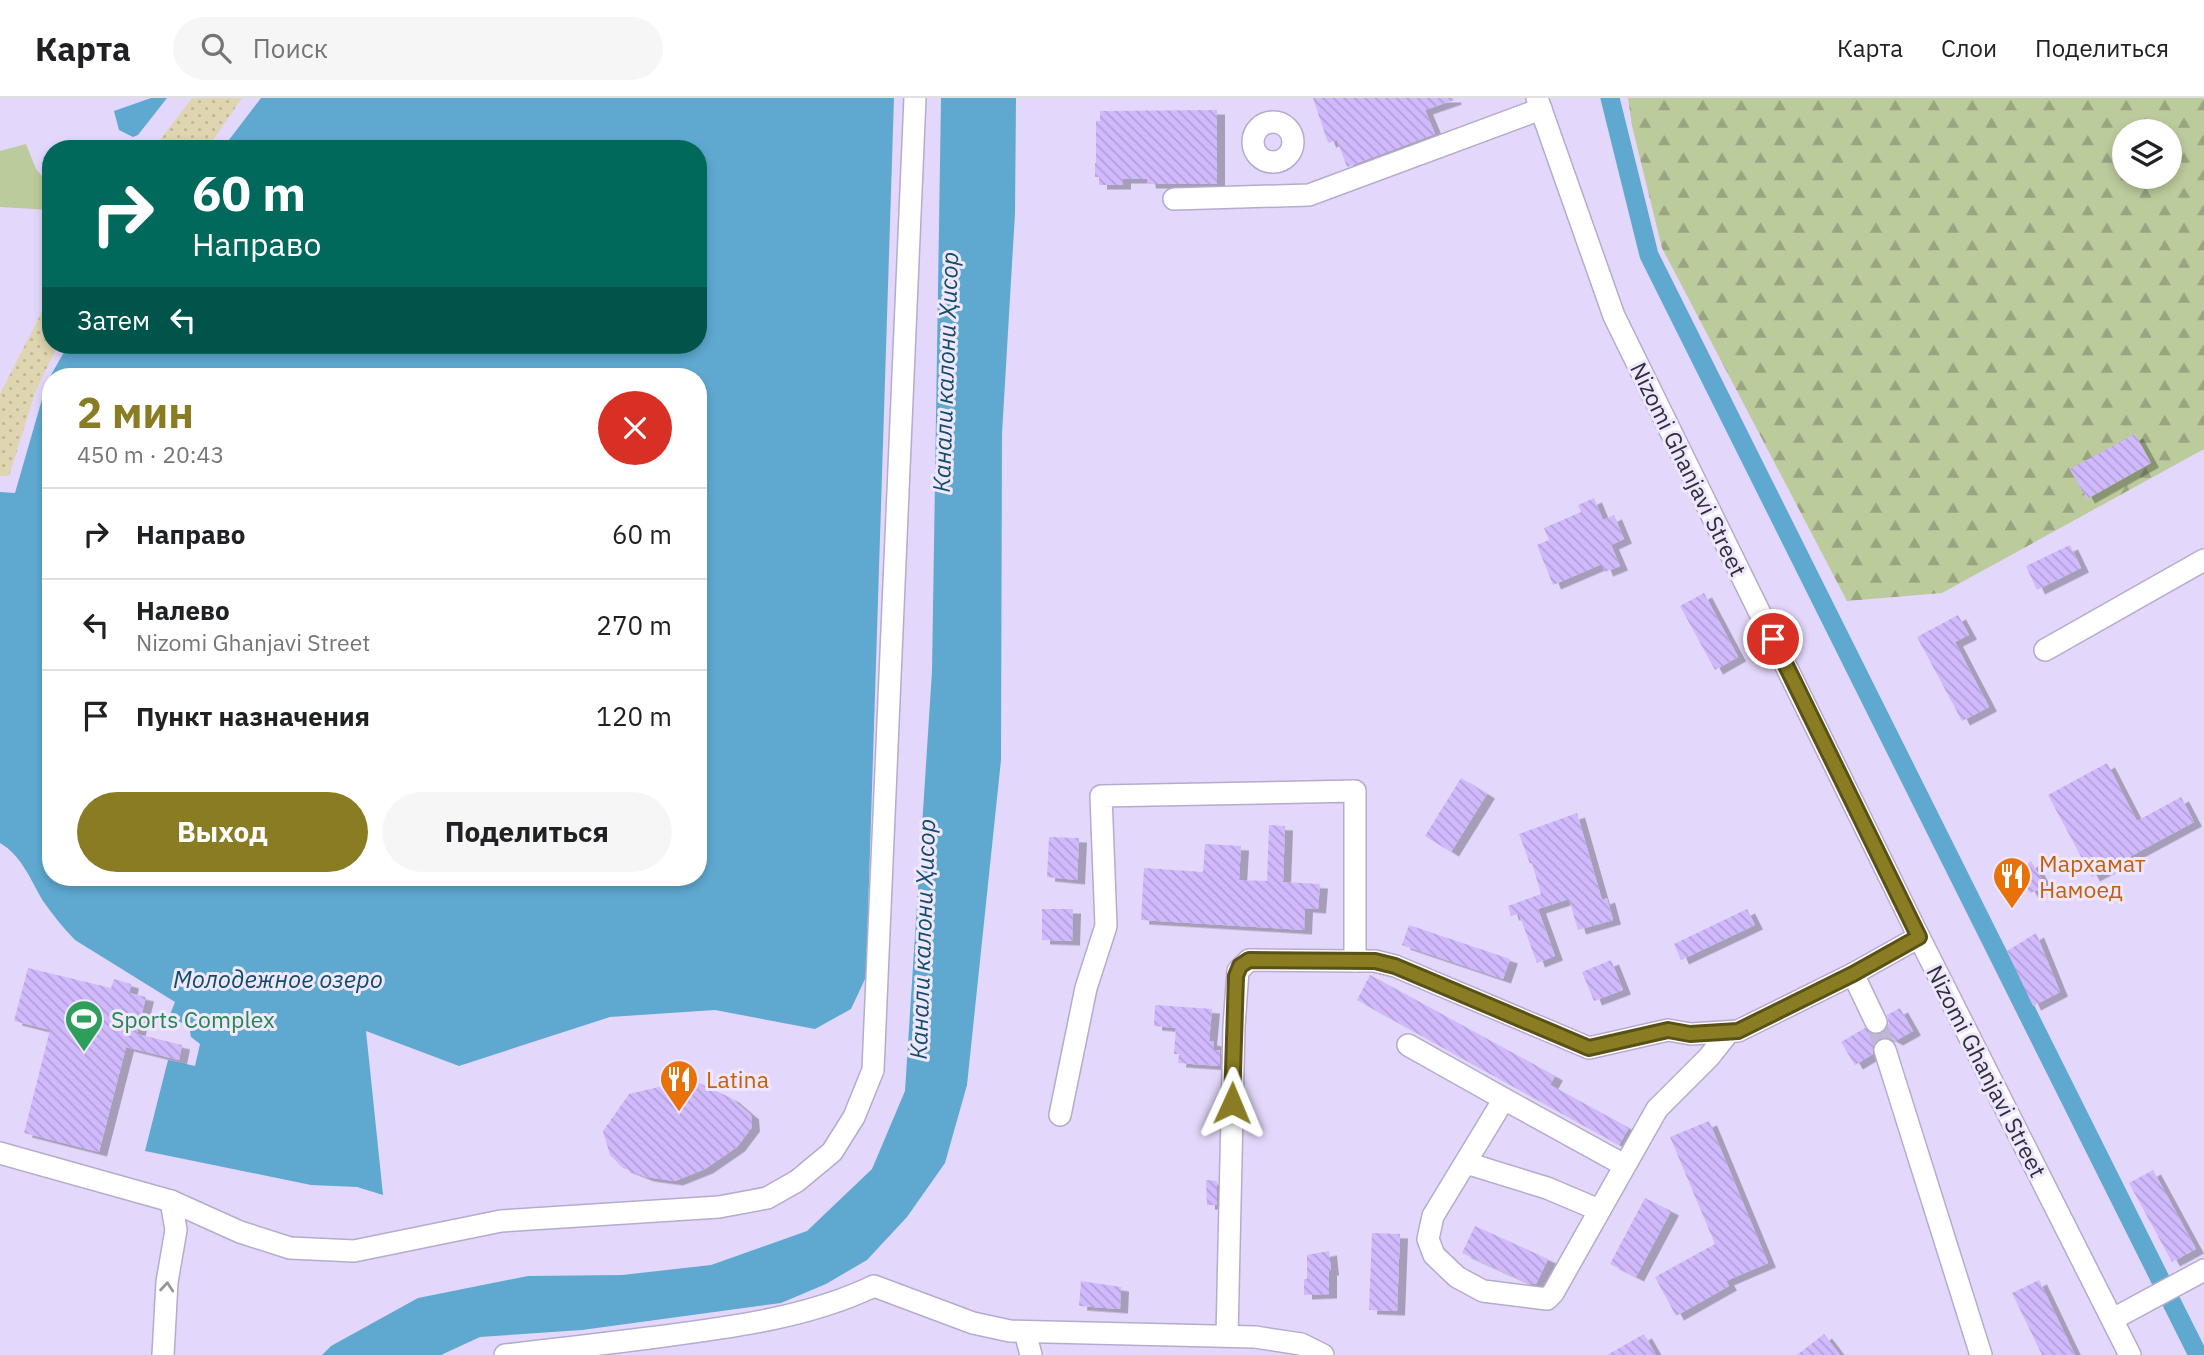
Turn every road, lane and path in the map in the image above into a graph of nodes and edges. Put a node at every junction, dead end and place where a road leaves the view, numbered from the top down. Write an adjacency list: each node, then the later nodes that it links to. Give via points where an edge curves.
1 (915, 98): 20 (street, via 873,1070 854,1117 832,1152 767,1198 719,1207 501,1221 354,1251 290,1248)
2 (1539, 104): 4 (street, via 1310,195); 8 (street, Nizomi Ghanjavi Street, via 1614,316)
3 (1283, 159): 4 (street)
4 (1289, 196): 5 (street)
5 (1174, 198)
6 (2204, 560): 7 (street)
7 (2045, 650)
8 (1919, 937): 10 (street); 23 (street, Nizomi Ghanjavi Street)
9 (1355, 961): 12 (street, via 1395,966 1589,1048 1668,1030); 16 (street, via 1355,791 1101,796 1106,926 1082,1008); 25 (street, via 1249,960 1236,976)
10 (1853, 974): 11 (street); 12 (street, via 1750,1027)
11 (1876, 1022)
12 (1728, 1033): 19 (street, via 1657,1109)
13 (1408, 1045): 15 (street)
14 (1885, 1050): 30 (street)
15 (1504, 1099): 18 (street); 19 (street)
16 (1060, 1115)
17 (0, 1153): 20 (street)
18 (1466, 1163): 21 (street); 21 (street, via 1433,1216 1429,1239 1434,1255 1457,1278 1483,1291 1547,1299)
19 (1623, 1165): 21 (street)
20 (171, 1201): 26 (street, one-way to 20, via 167,1282 176,1230)
21 (1599, 1210)
22 (2204, 1270): 23 (street)
23 (2113, 1319): 31 (street, Nizomi Ghanjavi Street)
24 (1025, 1332): 25 (street); 27 (street, via 990,1328 874,1286 791,1314 710,1330); 28 (street)
25 (1227, 1336): 29 (street, via 1301,1344)
26 (163, 1355)
27 (505, 1355)
28 (1031, 1355)
29 (1324, 1355)
30 (1981, 1355)
31 (2130, 1355)

